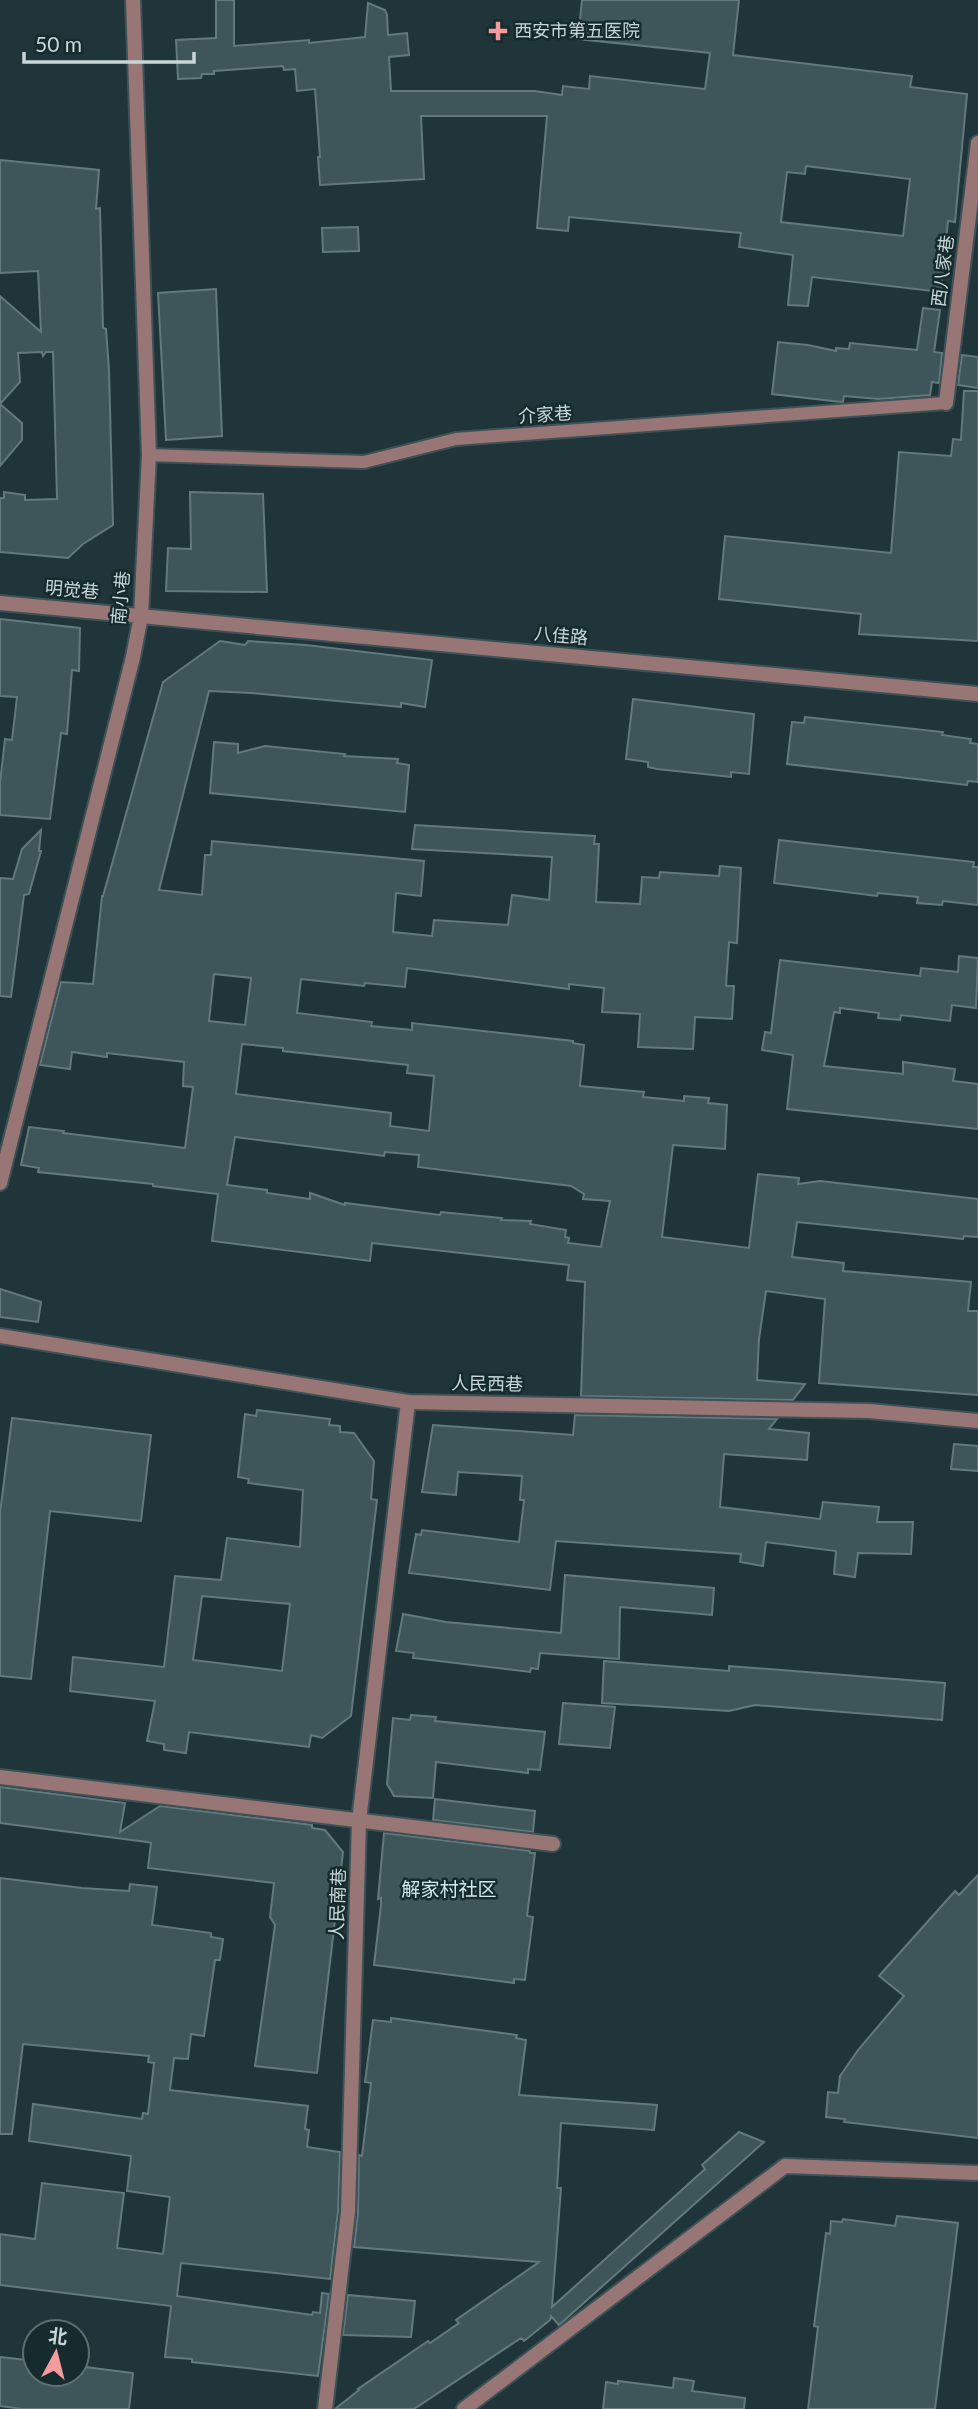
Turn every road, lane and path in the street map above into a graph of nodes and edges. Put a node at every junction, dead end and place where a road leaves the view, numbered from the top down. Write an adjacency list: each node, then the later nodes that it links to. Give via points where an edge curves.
1 (133, 0): 4 (street, 南小巷)
2 (978, 143): 3 (street, 西八家巷)
3 (946, 403): 4 (lane, 介家巷, via 456,439 364,462)
4 (149, 455): 6 (street, 南小巷)
5 (0, 603): 6 (street, 明觉巷)
6 (141, 616): 7 (street, 八佳路); 8 (street, 南小巷)
7 (978, 694)
8 (5, 1144): 9 (street, 南小巷)
9 (0, 1183)
10 (0, 1336): 11 (street, 人民西巷)
11 (408, 1402): 12 (street, 人民西巷, via 869,1411); 14 (street, 人民南巷)
12 (978, 1422)
13 (0, 1777): 14 (street)
14 (359, 1821): 15 (street); 17 (street, 人民南巷, via 348,2211)
15 (553, 1844)
16 (978, 2173): 18 (street, via 785,2166)
17 (324, 2409)
18 (464, 2409)

